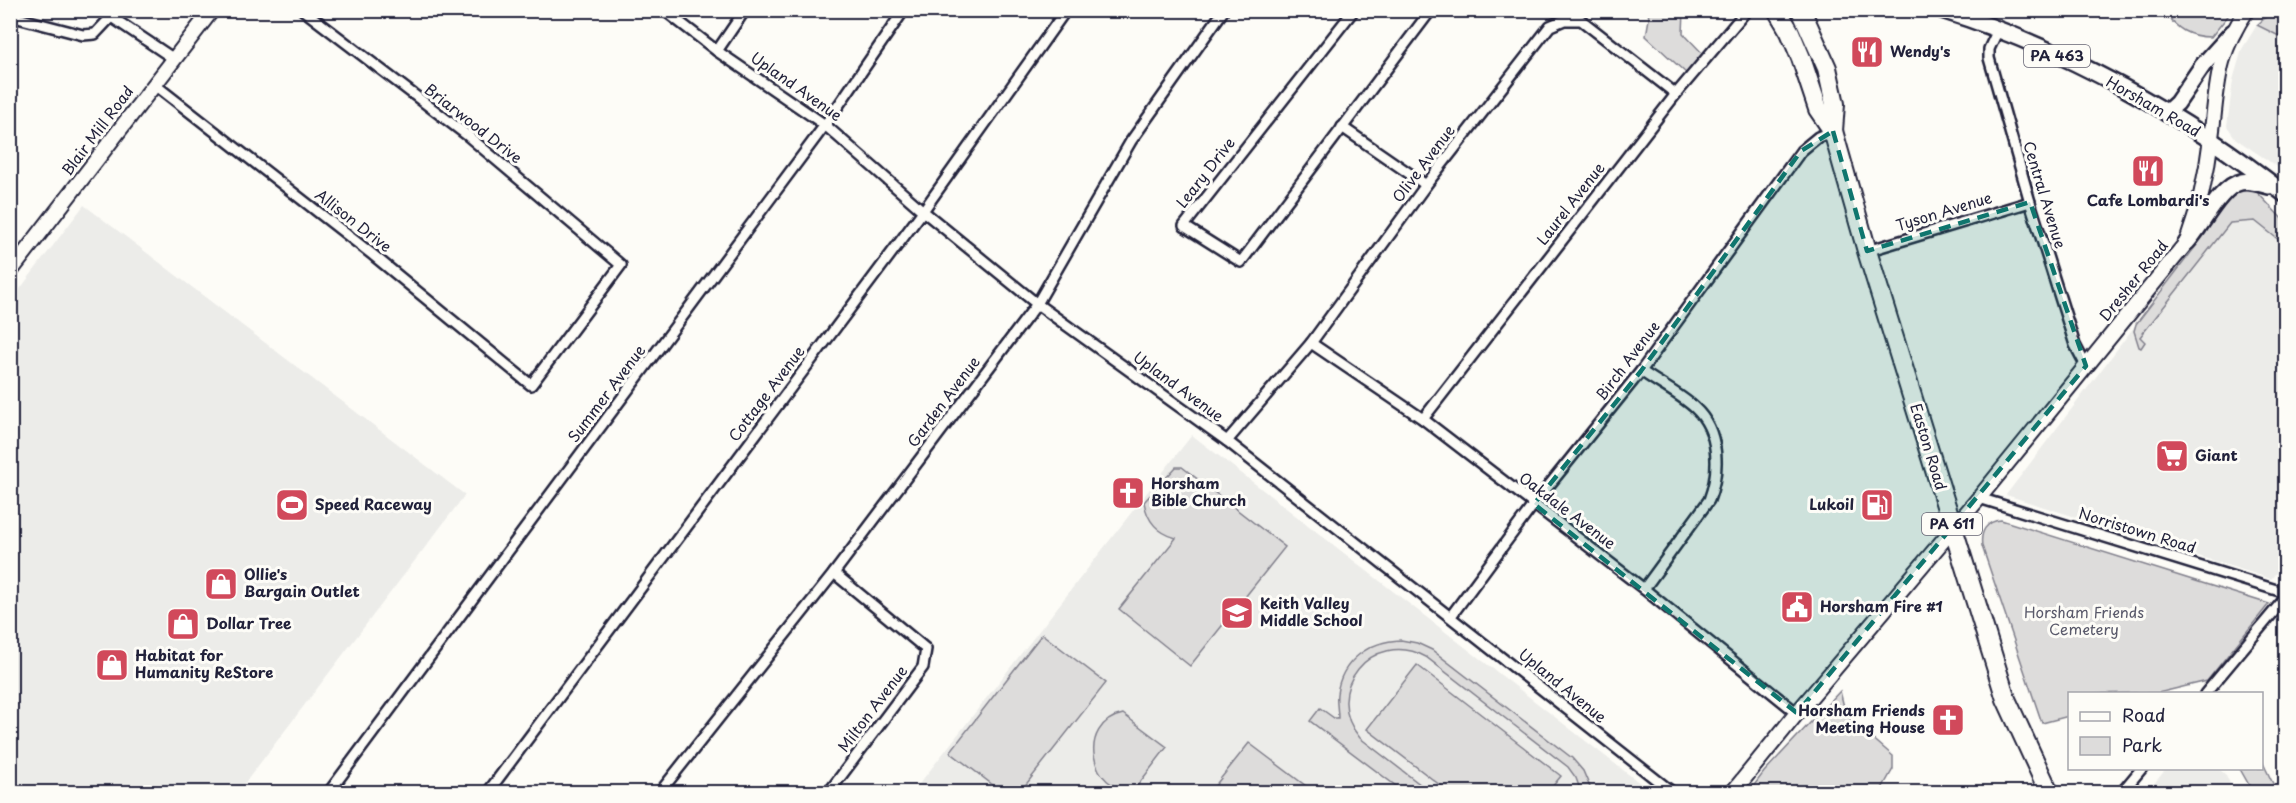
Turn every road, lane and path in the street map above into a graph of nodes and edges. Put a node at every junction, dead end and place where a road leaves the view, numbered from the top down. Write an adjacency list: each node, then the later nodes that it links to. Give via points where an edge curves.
1 (102, 10): 16 (street)
2 (212, 10): 20 (main road, Blair Mill Road)
3 (303, 10): 39 (street, Briarwood Drive, via 468,136 621,265)
4 (664, 10): 19 (street, Upland Avenue)
5 (745, 10): 19 (street)
6 (904, 10): 24 (street, Summer Avenue)
7 (1066, 10): 31 (street, Cottage Avenue)
8 (1224, 10): 35 (street, Garden Avenue, via 1131,141)
9 (1354, 10): 25 (street, Leary Drive, via 1184,226 1241,262)
10 (1431, 10): 25 (street, Leary Drive)
11 (1747, 10): 22 (street, Laurel Avenue)
12 (1777, 10): 26 (highway, Easton Road / PA 611, via 1797,50 1818,110)
13 (1802, 10): 26 (highway, Easton Road / PA 611, via 1827,68 1835,104)
14 (1942, 10): 18 (main road, Horsham Road / PA 463)
15 (10, 16): 16 (street, via 83,35 95,34)
16 (111, 17): 20 (street)
17 (2240, 21): 23 (main road); 27 (main road, Dresher Road, via 2218,71)
18 (1998, 30): 23 (main road, Horsham Road / PA 463, via 2099,76); 30 (street, Central Avenue, via 1989,58)
19 (717, 51): 24 (street, Upland Avenue)
20 (174, 59): 21 (main road, Blair Mill Road)
21 (154, 84): 34 (main road, Blair Mill Road); 39 (street, Allison Drive, via 373,255)
22 (1676, 94): 28 (street, Olive Avenue, via 1581,20 1564,20 1550,26); 40 (street, Laurel Avenue)
23 (2166, 113): 27 (main road, Horsham Road / PA 463)
24 (825, 124): 31 (street, Upland Avenue); 52 (street, Summer Avenue)
25 (1342, 127): 28 (street)
26 (1833, 131): 33 (highway, Easton Road / PA 611); 38 (street, Birch Avenue, via 1801,151)
27 (2211, 141): 29 (main road, Horsham Road / PA 463); 32 (main road, Dresher Road, via 2198,209)
28 (1426, 185): 36 (street, Olive Avenue)
29 (2281, 191): 32 (main road, via 2246,182 2235,184 2223,193)
30 (2030, 202): 33 (street, Tyson Avenue); 37 (street, Central Avenue, via 2075,345)
31 (923, 211): 35 (street, Upland Avenue); 53 (street, Cottage Avenue)
32 (2187, 242): 37 (main road, Dresher Road)
33 (1867, 251): 44 (highway, Easton Road / PA 611)
34 (10, 272)
35 (1037, 303): 41 (street, Upland Avenue); 45 (street, Garden Avenue)
36 (1311, 343): 40 (street, Oakdale Avenue); 41 (street, Olive Avenue)
37 (2086, 366): 42 (main road, Dresher Road)
38 (1641, 371): 43 (street, Birch Avenue); 46 (street, via 1695,408 1709,426 1717,463 1716,483 1709,500)
39 (531, 385)
40 (1423, 419): 43 (street, Oakdale Avenue)
41 (1227, 441): 48 (street, Upland Avenue)
42 (1980, 498): 44 (main road, Dresher Road); 47 (street, Norristown Road)
43 (1534, 504): 46 (street, Oakdale Avenue); 48 (street, Birch Avenue)
44 (1953, 527): 50 (main road, Dresher Road); 58 (highway, Easton Road / PA 611, via 2006,699)
45 (834, 573): 54 (street, Garden Avenue); 55 (street, Milton Avenue, via 926,649 926,658)
46 (1644, 589): 50 (street, Oakdale Avenue)
47 (2286, 595): 49 (street)
48 (1451, 616): 56 (street, Upland Avenue)
49 (2206, 692)
50 (1797, 713): 57 (main road, Dresher Road)
51 (2140, 770): 59 (street)
52 (329, 792)
53 (488, 792)
54 (660, 792)
55 (829, 792)
56 (1672, 792)
57 (1733, 792)
58 (2049, 792)
59 (2122, 792)

